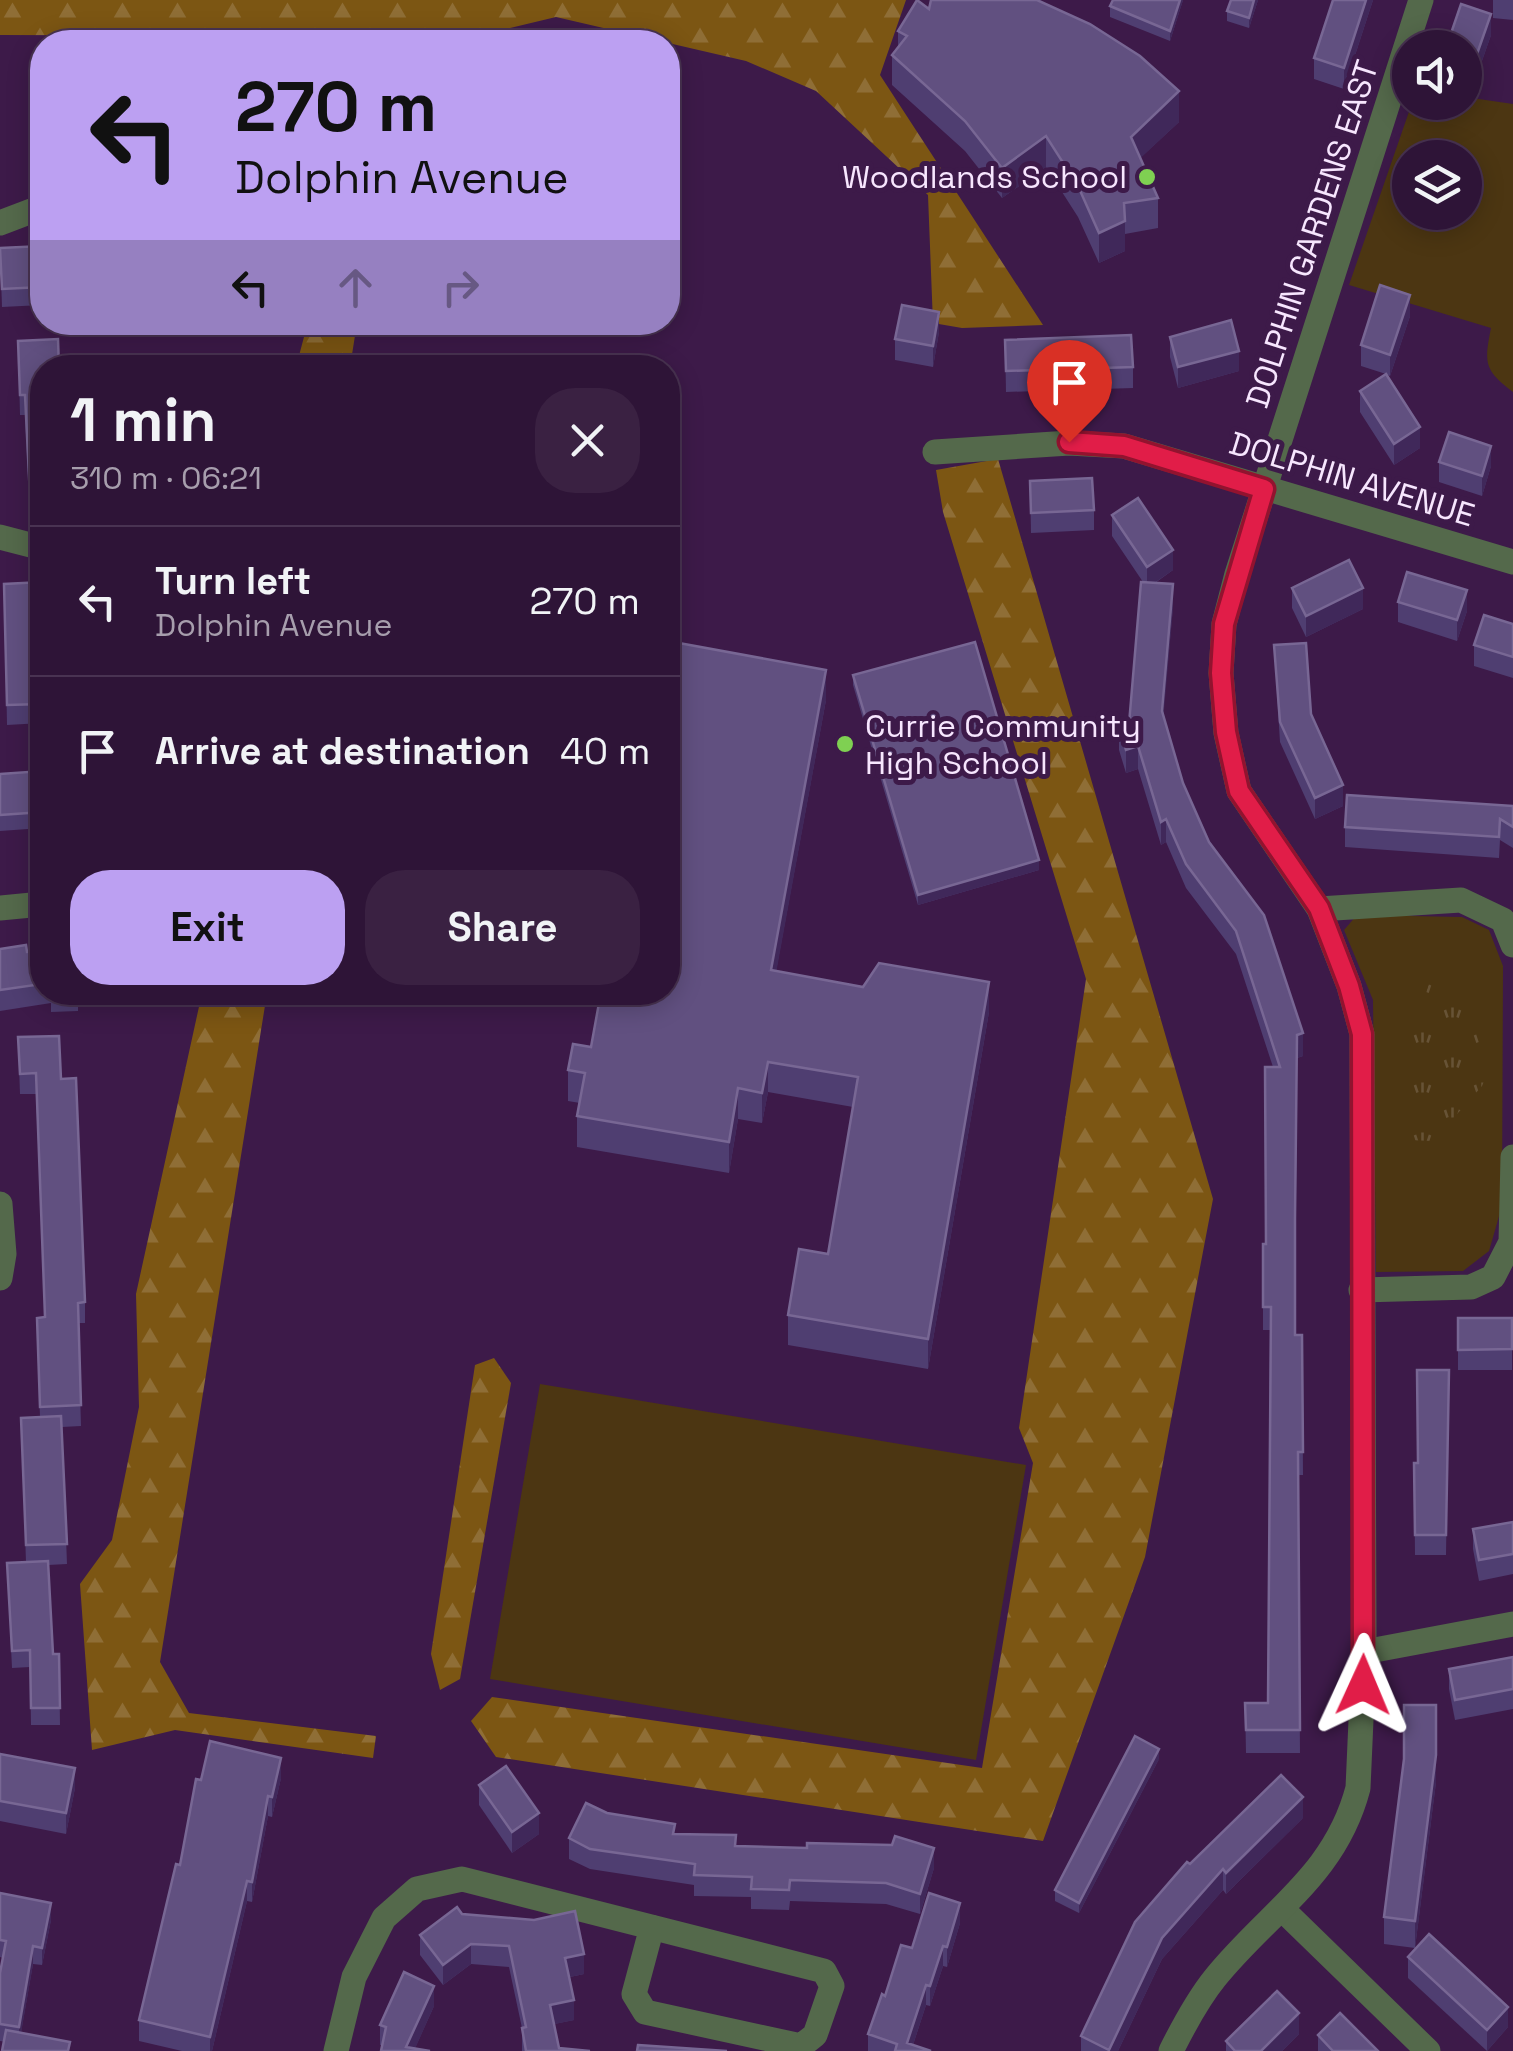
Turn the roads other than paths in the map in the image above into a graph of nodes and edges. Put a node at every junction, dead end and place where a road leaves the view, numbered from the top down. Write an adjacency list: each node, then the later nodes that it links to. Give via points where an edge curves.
1 (1421, 0): 5 (street, DOLPHIN GARDENS EAST)
2 (30, 211): 3 (street)
3 (0, 223)
4 (935, 452): 5 (street, DOLPHIN AVENUE, via 1069,442 1124,446)
5 (1264, 489): 8 (street, DOLPHIN AVENUE); 11 (street, DOLPHIN GARDENS EAST, via 1224,624 1226,732 1239,791)
6 (0, 537): 7 (street)
7 (30, 545)
8 (1513, 562)
9 (30, 905): 10 (street)
10 (0, 908)
11 (1319, 908): 12 (street, via 1461,900 1503,920); 16 (street, DOLPHIN GARDENS EAST, via 1362,1034)
12 (1513, 946)
13 (1513, 1157): 16 (street, via 1511,1242 1493,1277 1471,1287)
14 (0, 1204): 15 (street)
15 (0, 1278)
16 (1361, 1290): 18 (street, DOLPHIN GARDENS EAST)
17 (1513, 1624): 18 (street)
18 (1364, 1652): 19 (street, DOLPHIN GARDENS EAST, via 1352,1809 1331,1854)
19 (1282, 1908): 22 (street, DOLPHIN GARDENS EAST, via 1214,1979); 23 (street)
20 (652, 1927): 20 (street, via 824,1971 832,1986 816,2035 801,2046 645,2012 634,1994); 21 (street, via 462,1879 417,1889 384,1918 354,1977)
21 (336, 2051)
22 (1171, 2051)
23 (1428, 2051)

